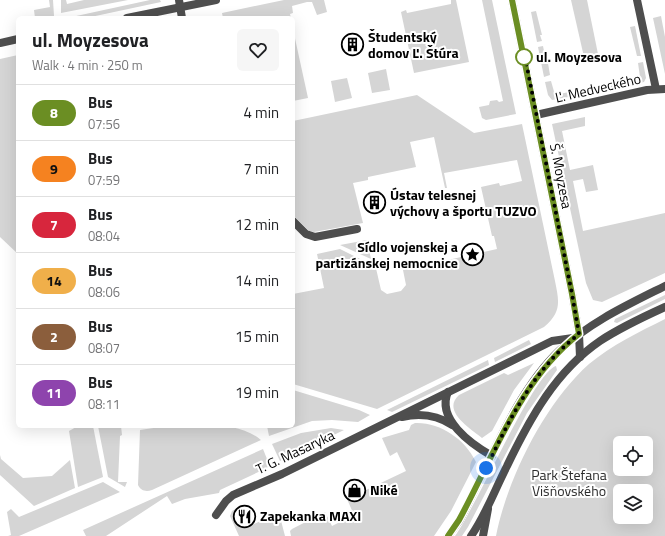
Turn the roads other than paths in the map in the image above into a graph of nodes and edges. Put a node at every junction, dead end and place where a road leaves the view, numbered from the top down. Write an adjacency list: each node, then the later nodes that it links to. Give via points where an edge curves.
1 (216, 0): 4 (street)
2 (512, 0): 11 (street, Š. Moyzesa)
3 (637, 0): 9 (street)
4 (179, 4): 5 (street); 6 (street)
5 (134, 16)
6 (182, 16)
7 (16, 39): 8 (street)
8 (0, 43)
9 (656, 89): 10 (street, Ľ. Medveckého); 11 (street, Ľ. Medveckého)
10 (665, 89)
11 (536, 114): 16 (street, Š. Moyzesa)
12 (295, 223): 13 (street, via 306,234 315,237)
13 (357, 229)
14 (665, 286): 16 (street, T. G. Masaryka, via 618,309)
15 (665, 307): 17 (street, via 618,330)
16 (576, 336): 17 (street, Š. Moyzesa); 18 (street, T. G. Masaryka, via 552,341); 21 (street, T. G. Masaryka, via 558,352 528,387)
17 (580, 357): 22 (street, via 555,383 538,407)
18 (448, 392): 19 (street, T. G. Masaryka); 20 (street, T. G. Masaryka, via 445,398 446,412 450,421)
19 (392, 419): 20 (street, T. G. Masaryka, via 410,415 436,417); 23 (street, T. G. Masaryka, via 282,474 233,495)
20 (461, 431): 21 (street, T. G. Masaryka)
21 (492, 456): 24 (street, T. G. Masaryka)
22 (489, 504): 25 (street); 26 (street)
23 (216, 515)
24 (448, 536)
25 (471, 536)
26 (483, 536)

